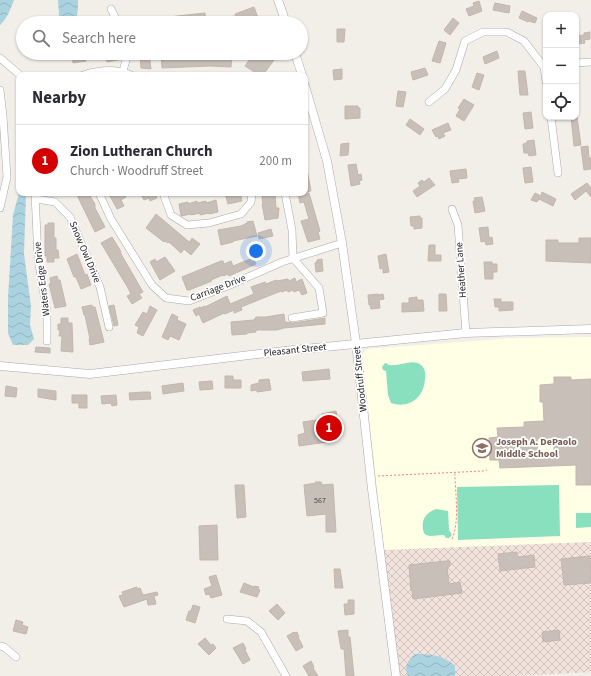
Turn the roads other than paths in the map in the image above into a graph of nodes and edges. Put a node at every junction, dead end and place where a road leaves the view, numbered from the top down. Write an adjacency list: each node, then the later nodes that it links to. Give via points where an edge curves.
1 (278, 0): 4 (street)
2 (111, 9): 3 (street)
3 (114, 16)
4 (284, 16)
5 (0, 58): 12 (street)
6 (126, 60): 11 (street)
7 (297, 60): 14 (street)
8 (591, 62): 9 (street)
9 (579, 63)
10 (543, 65): 17 (street, via 524,41 507,32 483,32 465,41 456,70 445,88)
11 (123, 71): 13 (street)
12 (16, 72)
13 (93, 72)
14 (301, 72)
15 (0, 90): 25 (street, via 7,177)
16 (308, 96): 27 (street, Woodruff Street, via 327,161)
17 (429, 102)
18 (551, 120): 19 (street)
19 (558, 173)
20 (35, 196): 30 (street, Snow Owl Drive, via 55,202 70,216 100,287); 33 (street, Waters Edge Drive, via 38,259 47,312)
21 (100, 196): 28 (street, Carriage Drive, via 110,219 152,285 166,298 189,301)
22 (164, 196): 23 (street, via 171,214 187,225 209,223 241,214 251,202)
23 (252, 196)
24 (286, 196): 28 (street, via 292,230)
25 (0, 208)
26 (452, 209): 32 (street, Heather Lane, via 458,225)
27 (342, 243): 28 (street, Carriage Drive); 34 (street, Woodruff Street)
28 (293, 258): 29 (street, via 320,288 323,313)
29 (292, 318)
30 (109, 327)
31 (591, 329): 32 (street, Pleasant Street)
32 (466, 333): 34 (street, Pleasant Street)
33 (47, 341)
34 (356, 344): 35 (street, Pleasant Street, via 90,374); 40 (street, Woodruff Street, via 370,477)
35 (0, 366)
36 (227, 618): 39 (street, via 247,621 261,632)
37 (0, 646): 38 (street, via 4,646)
38 (16, 657)
39 (286, 676)
40 (396, 676)

